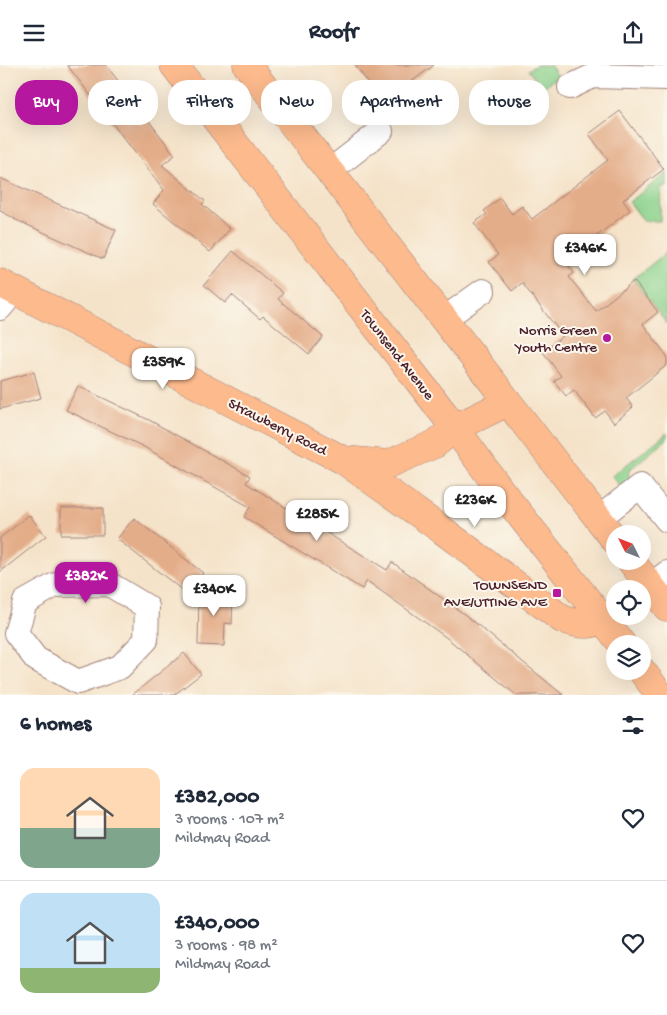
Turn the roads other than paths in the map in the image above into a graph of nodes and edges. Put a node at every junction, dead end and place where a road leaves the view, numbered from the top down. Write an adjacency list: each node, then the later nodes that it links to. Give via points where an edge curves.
1 (174, 65): 11 (main road, Townsend Avenue)
2 (248, 65): 6 (main road)
3 (667, 78): 4 (street, via 593,76)
4 (570, 87)
5 (381, 131): 6 (street)
6 (330, 171): 9 (main road)
7 (483, 291): 9 (street)
8 (5, 294): 12 (main road, Strawberry Road)
9 (444, 319): 10 (main road)
10 (508, 402): 11 (main road, Strawberry Road); 13 (main road)
11 (455, 428): 12 (main road, Strawberry Road, via 435,444 388,464); 18 (main road, Townsend Avenue, via 501,491)
12 (344, 460): 19 (main road, Strawberry Road, via 562,619 590,624)
13 (598, 519): 14 (street, via 640,485); 15 (main road)
14 (667, 520)
15 (606, 529)
16 (639, 570): 17 (main road)
17 (660, 595)
18 (606, 613)
19 (606, 617)
20 (649, 680): 22 (main road)
21 (78, 689): 21 (street, via 36,659 16,633 25,601 55,585 109,584 146,607 146,641 120,667)
22 (660, 695)

